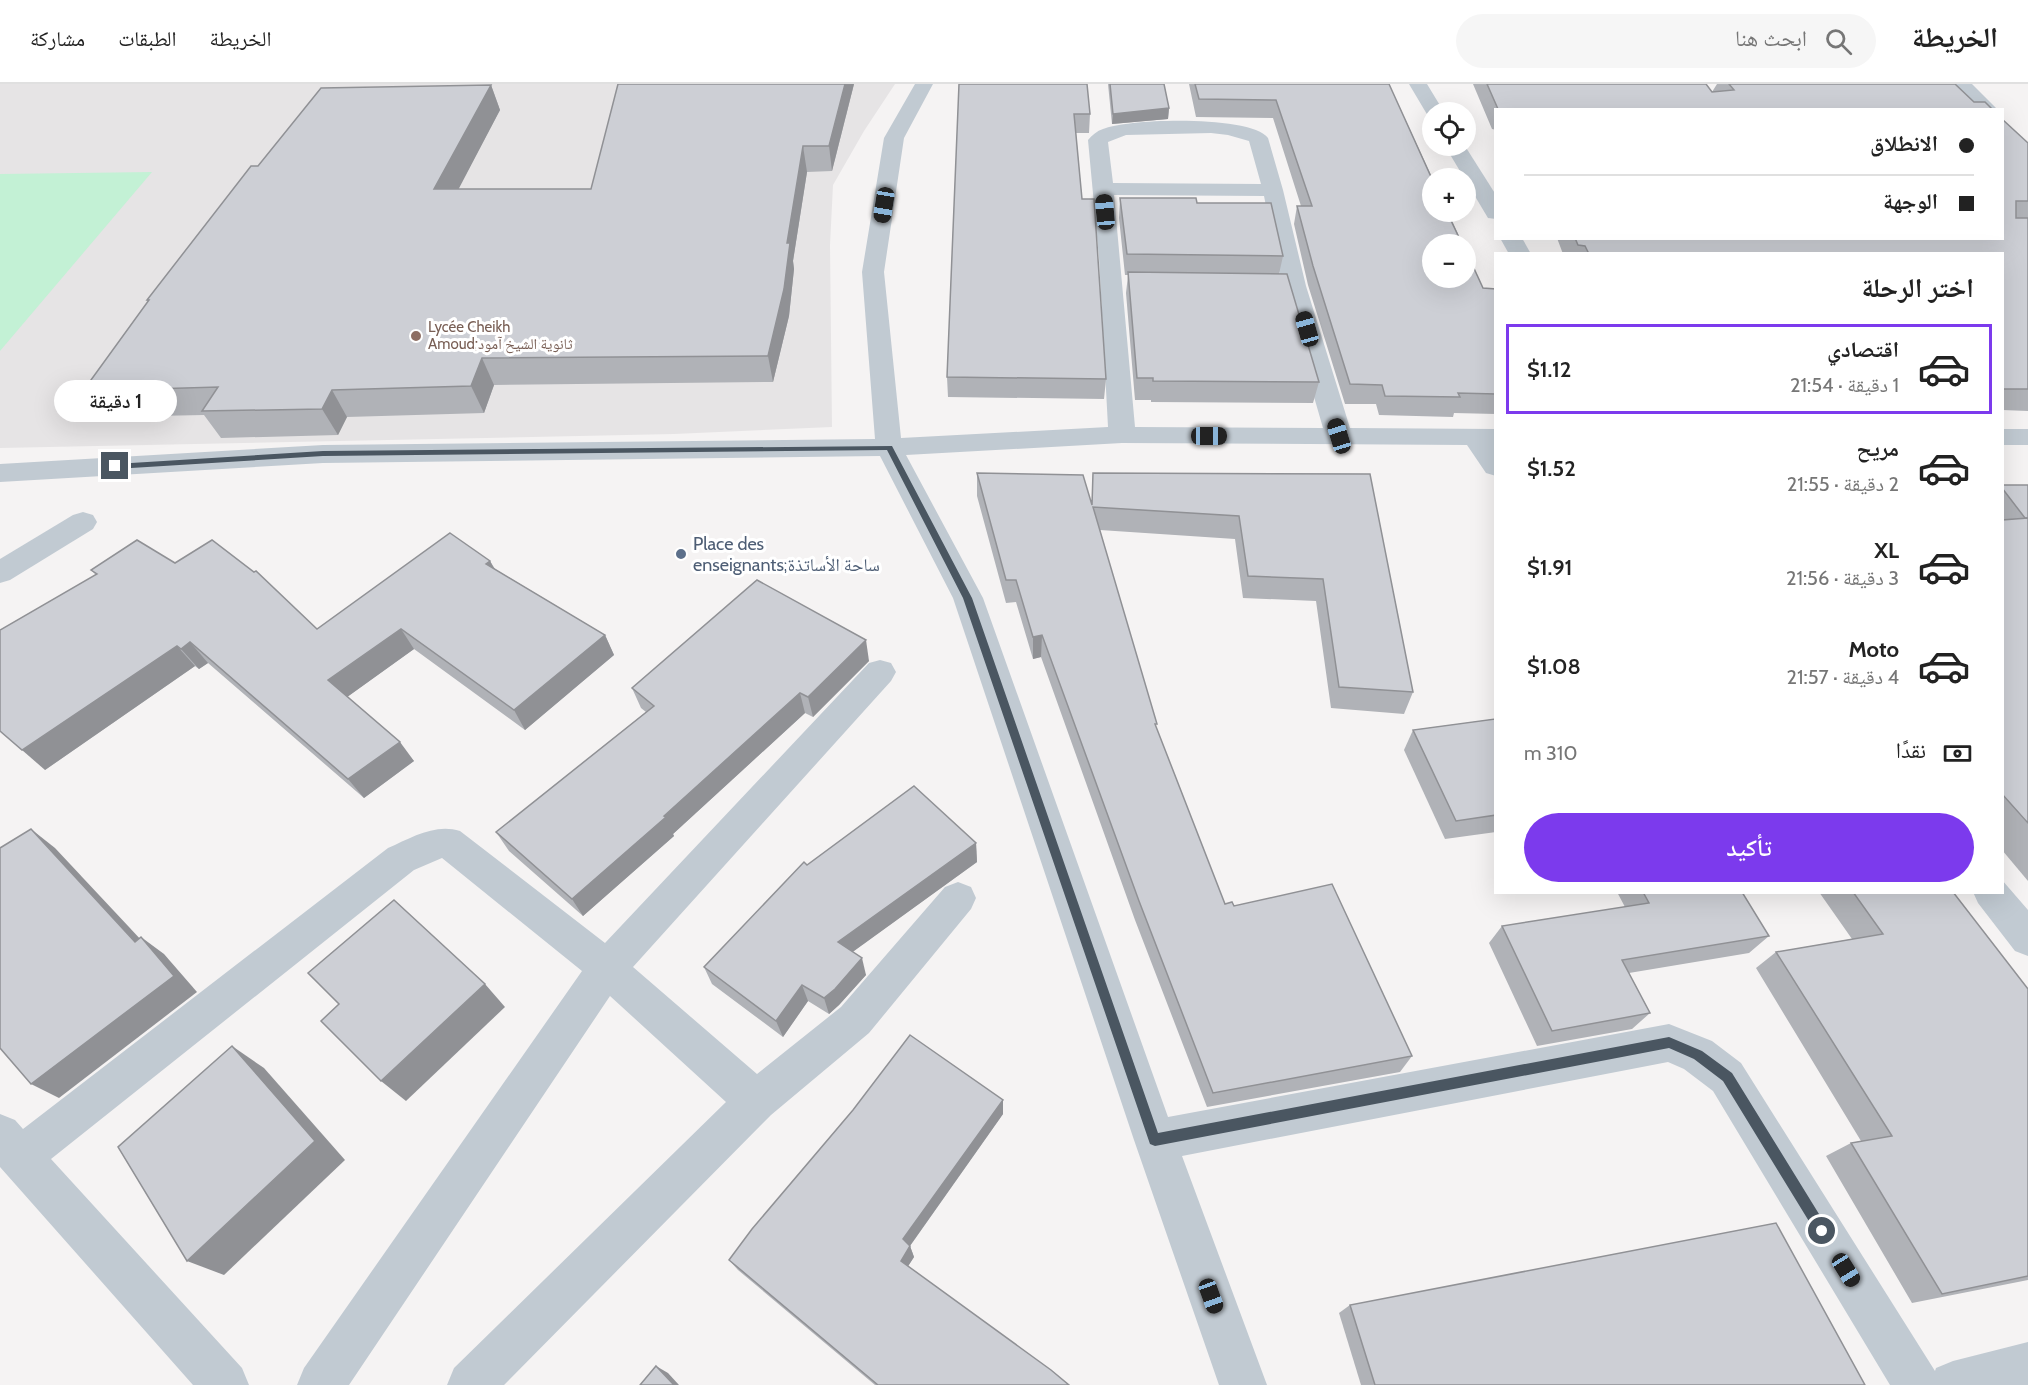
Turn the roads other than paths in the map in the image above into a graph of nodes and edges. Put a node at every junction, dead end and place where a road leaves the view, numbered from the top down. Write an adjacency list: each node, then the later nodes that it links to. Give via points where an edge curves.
1 (924, 84): 15 (street, via 894,138 873,272)
2 (1418, 84): 4 (street)
3 (1961, 84): 5 (street)
4 (1429, 102)
5 (1987, 108)
6 (1461, 156): 9 (street)
7 (1103, 189): 8 (street); 8 (street, via 1098,140 1109,133 1126,129 1228,127 1258,138); 10 (street, via 1123,285)
8 (1273, 190): 11 (street, via 1283,286)
9 (1494, 210)
10 (1122, 435): 11 (street); 15 (street)
11 (1339, 436): 12 (street)
12 (1485, 437): 16 (street)
13 (2004, 437): 14 (street)
14 (2028, 437)
15 (889, 447): 17 (street, via 323,454); 26 (street, via 968,598)
16 (1494, 462)
17 (0, 473)
18 (83, 522): 19 (street)
19 (0, 573)
20 (880, 672): 24 (street)
21 (1993, 894): 23 (street)
22 (958, 898): 25 (street, via 855,1020)
23 (2028, 939)
24 (607, 968): 25 (street); 27 (street, via 447,842 426,847 401,859); 30 (street)
25 (756, 1101): 31 (street)
26 (1155, 1140): 32 (street); 33 (street, via 1669,1043 1698,1055 1727,1077)
27 (10, 1146): 29 (street)
28 (2028, 1366): 34 (street)
29 (225, 1385)
30 (321, 1385)
31 (471, 1385)
32 (1243, 1385)
33 (1917, 1385)
34 (1953, 1385)

